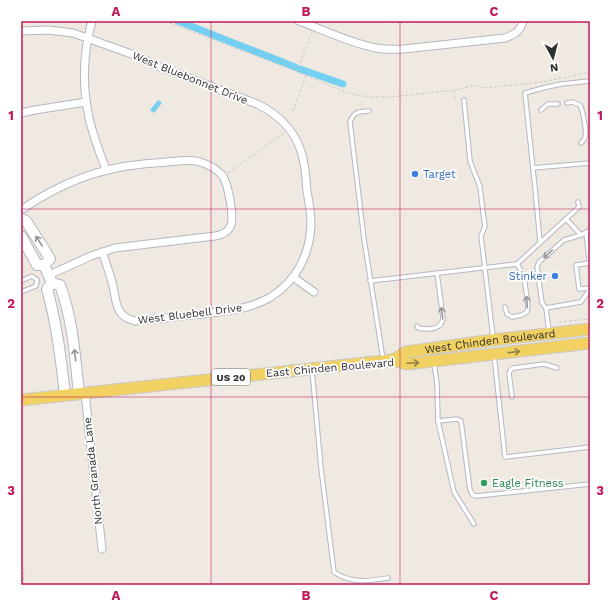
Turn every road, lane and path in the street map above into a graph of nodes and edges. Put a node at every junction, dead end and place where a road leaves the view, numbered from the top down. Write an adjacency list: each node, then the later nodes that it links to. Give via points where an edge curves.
1 (92, 21): 7 (street)
2 (165, 21): 8 (path)
3 (523, 21): 4 (street, via 519,31 505,38 404,49 378,48 361,44)
4 (304, 22)
5 (21, 31): 7 (street, West Bluebonnet Drive, via 65,32)
6 (312, 32): 8 (path)
7 (88, 39): 15 (street, via 84,80); 22 (street, West Bluebonnet Drive, via 257,104 280,118)
8 (296, 72): 10 (path)
9 (590, 72): 12 (path, via 543,82 483,88 476,85)
10 (306, 76): 12 (path, via 348,93 368,97); 19 (path)
11 (590, 81): 25 (lane, via 561,84 525,93)
12 (454, 90): 14 (path)
13 (464, 100): 41 (lane, via 470,160 480,187 485,226 481,236)
14 (455, 101)
15 (86, 102): 21 (street); 26 (street)
16 (567, 103): 23 (lane, via 572,102 580,106 582,111 586,136)
17 (558, 104): 18 (lane, via 548,104)
18 (542, 110)
19 (293, 111)
20 (369, 111): 48 (lane, via 358,112 352,116 350,122)
21 (21, 113)
22 (287, 129): 27 (path); 44 (street, West Bluebonnet Drive, via 294,135 302,153 311,223 308,248)
23 (581, 143)
24 (590, 163): 25 (lane)
25 (533, 168): 36 (lane)
26 (106, 170): 29 (street, via 68,183); 37 (street, via 142,164 195,161 209,165 221,174 226,183 232,218 230,227 224,234 126,246)
27 (227, 173)
28 (578, 202): 31 (lane, via 579,207)
29 (21, 210)
30 (21, 219): 40 (street, one-way to 30, via 50,259 26,221)
31 (566, 219): 34 (lane); 36 (lane)
32 (590, 230): 33 (lane)
33 (586, 233): 34 (lane); 38 (lane)
34 (580, 235): 53 (lane, one-way to 53, via 564,240 537,266 542,303)
35 (21, 236): 40 (street, via 36,265)
36 (540, 242): 39 (lane)
37 (102, 252): 44 (street, West Bluebell Drive, via 118,309 128,320 135,321 243,309 270,297); 45 (street)
38 (590, 263): 42 (lane); 49 (lane, via 576,265 579,289)
39 (517, 264): 41 (lane); 52 (lane, one-way to 39, via 507,314 512,317 522,316 528,306 524,276)
40 (44, 265): 45 (street)
41 (485, 267): 43 (lane); 59 (lane)
42 (590, 267)
43 (437, 273): 48 (lane); 56 (lane, one-way to 43, via 424,329 442,324)
44 (293, 277): 51 (street)
45 (51, 278): 46 (lane); 66 (street, one-way to 45, via 68,310 60,285); 67 (street, via 47,289 58,336)
46 (37, 280): 47 (lane, via 32,276); 50 (lane, via 36,286)
47 (21, 281)
48 (370, 281): 62 (lane)
49 (590, 288): 53 (lane, via 581,302)
50 (21, 292)
51 (314, 292)
52 (505, 308)
53 (546, 308): 58 (lane)
54 (590, 319): 55 (path)
55 (559, 322)
56 (417, 326)
57 (590, 328): 58 (main road, West Chinden Boulevard / US 20)
58 (549, 333): 59 (main road, West Chinden Boulevard / US 20)
59 (489, 341): 62 (main road, West Chinden Boulevard / US 20, via 406,352); 63 (main road, via 471,350 440,354)
60 (590, 343): 61 (main road, East Chinden Boulevard / US 20, one-way to 60)
61 (494, 354): 63 (main road, East Chinden Boulevard / US 20); 71 (lane, via 505,457)
62 (388, 360): 63 (main road, East Chinden Boulevard / US 20, one-way to 63, via 407,364); 64 (main road, East Chinden Boulevard / US 20)
63 (434, 361): 70 (lane)
64 (312, 368): 66 (main road, East Chinden Boulevard / US 20); 76 (lane, via 334,572 340,576 366,582)
65 (557, 368): 68 (lane, via 544,364 511,369 509,373)
66 (82, 393): 67 (main road, East Chinden Boulevard / US 20); 74 (street, North Granada Lane)
67 (65, 395): 69 (main road, East Chinden Boulevard / US 20)
68 (512, 398)
69 (21, 400)
70 (438, 421): 72 (lane, via 461,421 470,490 473,495); 73 (lane, via 454,492)
71 (590, 447)
72 (590, 484)
73 (474, 524)
74 (102, 549)
75 (21, 557): 77 (path, via 24,568)
76 (388, 578)
77 (23, 585)

